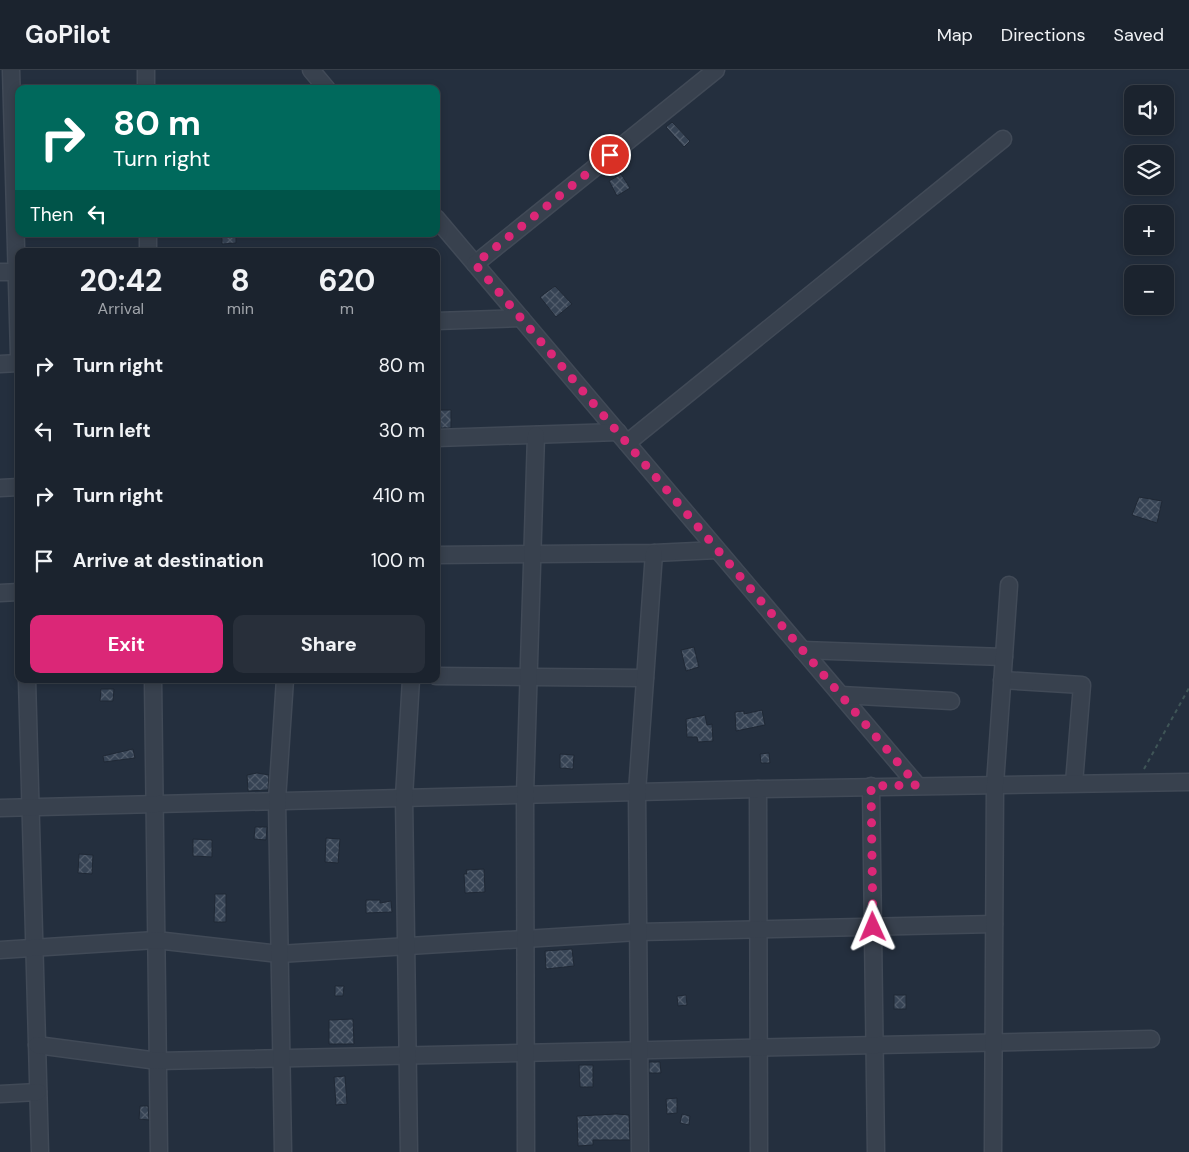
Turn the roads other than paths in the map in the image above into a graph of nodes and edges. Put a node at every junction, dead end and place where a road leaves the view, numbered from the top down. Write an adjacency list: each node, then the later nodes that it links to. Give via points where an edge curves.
1 (11, 70): 7 (street)
2 (146, 70): 5 (street)
3 (311, 70): 6 (street)
4 (716, 70): 12 (street)
5 (146, 85)
6 (323, 85)
7 (15, 90): 9 (street)
8 (1003, 138): 21 (street)
9 (7, 184): 10 (street)
10 (15, 206)
11 (440, 223): 12 (street)
12 (475, 264): 15 (street)
13 (0, 272): 14 (street)
14 (15, 272)
15 (521, 318): 16 (street); 21 (street)
16 (440, 321)
17 (15, 363): 18 (street)
18 (0, 364)
19 (536, 435): 20 (street); 21 (street); 26 (street)
20 (440, 438)
21 (622, 438): 24 (street)
22 (15, 487): 23 (street)
23 (0, 488)
24 (717, 550): 25 (street); 31 (street)
25 (654, 554): 26 (street); 35 (street)
26 (532, 555): 27 (street); 34 (street)
27 (440, 556)
28 (1009, 585): 32 (street)
29 (15, 592): 30 (street)
30 (0, 593)
31 (802, 650): 32 (street); 41 (street)
32 (1004, 657): 36 (street)
33 (440, 676): 34 (street)
34 (528, 677): 35 (street); 50 (street)
35 (645, 678): 49 (street)
36 (1002, 680): 44 (street, via 1082,685); 45 (street)
37 (27, 683): 54 (street)
38 (153, 683): 53 (street)
39 (285, 683): 52 (street)
40 (410, 683): 51 (street)
41 (841, 696): 42 (street); 46 (street)
42 (951, 701)
43 (1189, 782): 44 (street)
44 (1074, 783): 45 (street)
45 (995, 784): 46 (street); 56 (street)
46 (917, 785): 47 (street)
47 (871, 786): 48 (street); 57 (street)
48 (758, 789): 49 (street); 58 (street)
49 (637, 792): 50 (street); 59 (street)
50 (525, 794): 51 (street); 60 (street)
51 (404, 797): 52 (street); 62 (street)
52 (277, 800): 53 (street); 65 (street)
53 (155, 804): 54 (street); 61 (street)
54 (31, 807): 55 (street); 63 (street)
55 (0, 808)
56 (994, 924): 57 (street); 67 (street)
57 (873, 927): 58 (street); 69 (street)
58 (758, 930): 59 (street); 70 (street)
59 (638, 932): 60 (street); 71 (street)
60 (525, 939): 62 (street); 72 (street)
61 (156, 940): 63 (street); 65 (street); 75 (street)
62 (406, 946): 65 (street); 73 (street)
63 (34, 948): 64 (street); 68 (street)
64 (0, 950)
65 (279, 954): 74 (street)
66 (1151, 1040): 67 (street)
67 (993, 1043): 69 (street); 86 (street)
68 (37, 1045): 75 (street); 76 (street)
69 (874, 1046): 70 (street); 85 (street)
70 (758, 1048): 71 (street); 84 (street)
71 (640, 1051): 72 (street); 83 (street)
72 (526, 1053): 73 (street); 82 (street)
73 (408, 1056): 74 (street); 81 (street)
74 (281, 1059): 75 (street); 80 (street)
75 (158, 1062): 79 (street)
76 (38, 1092): 77 (street); 78 (street)
77 (0, 1094)
78 (40, 1152)
79 (159, 1152)
80 (283, 1152)
81 (409, 1152)
82 (526, 1152)
83 (640, 1152)
84 (758, 1152)
85 (876, 1152)
86 (993, 1152)

